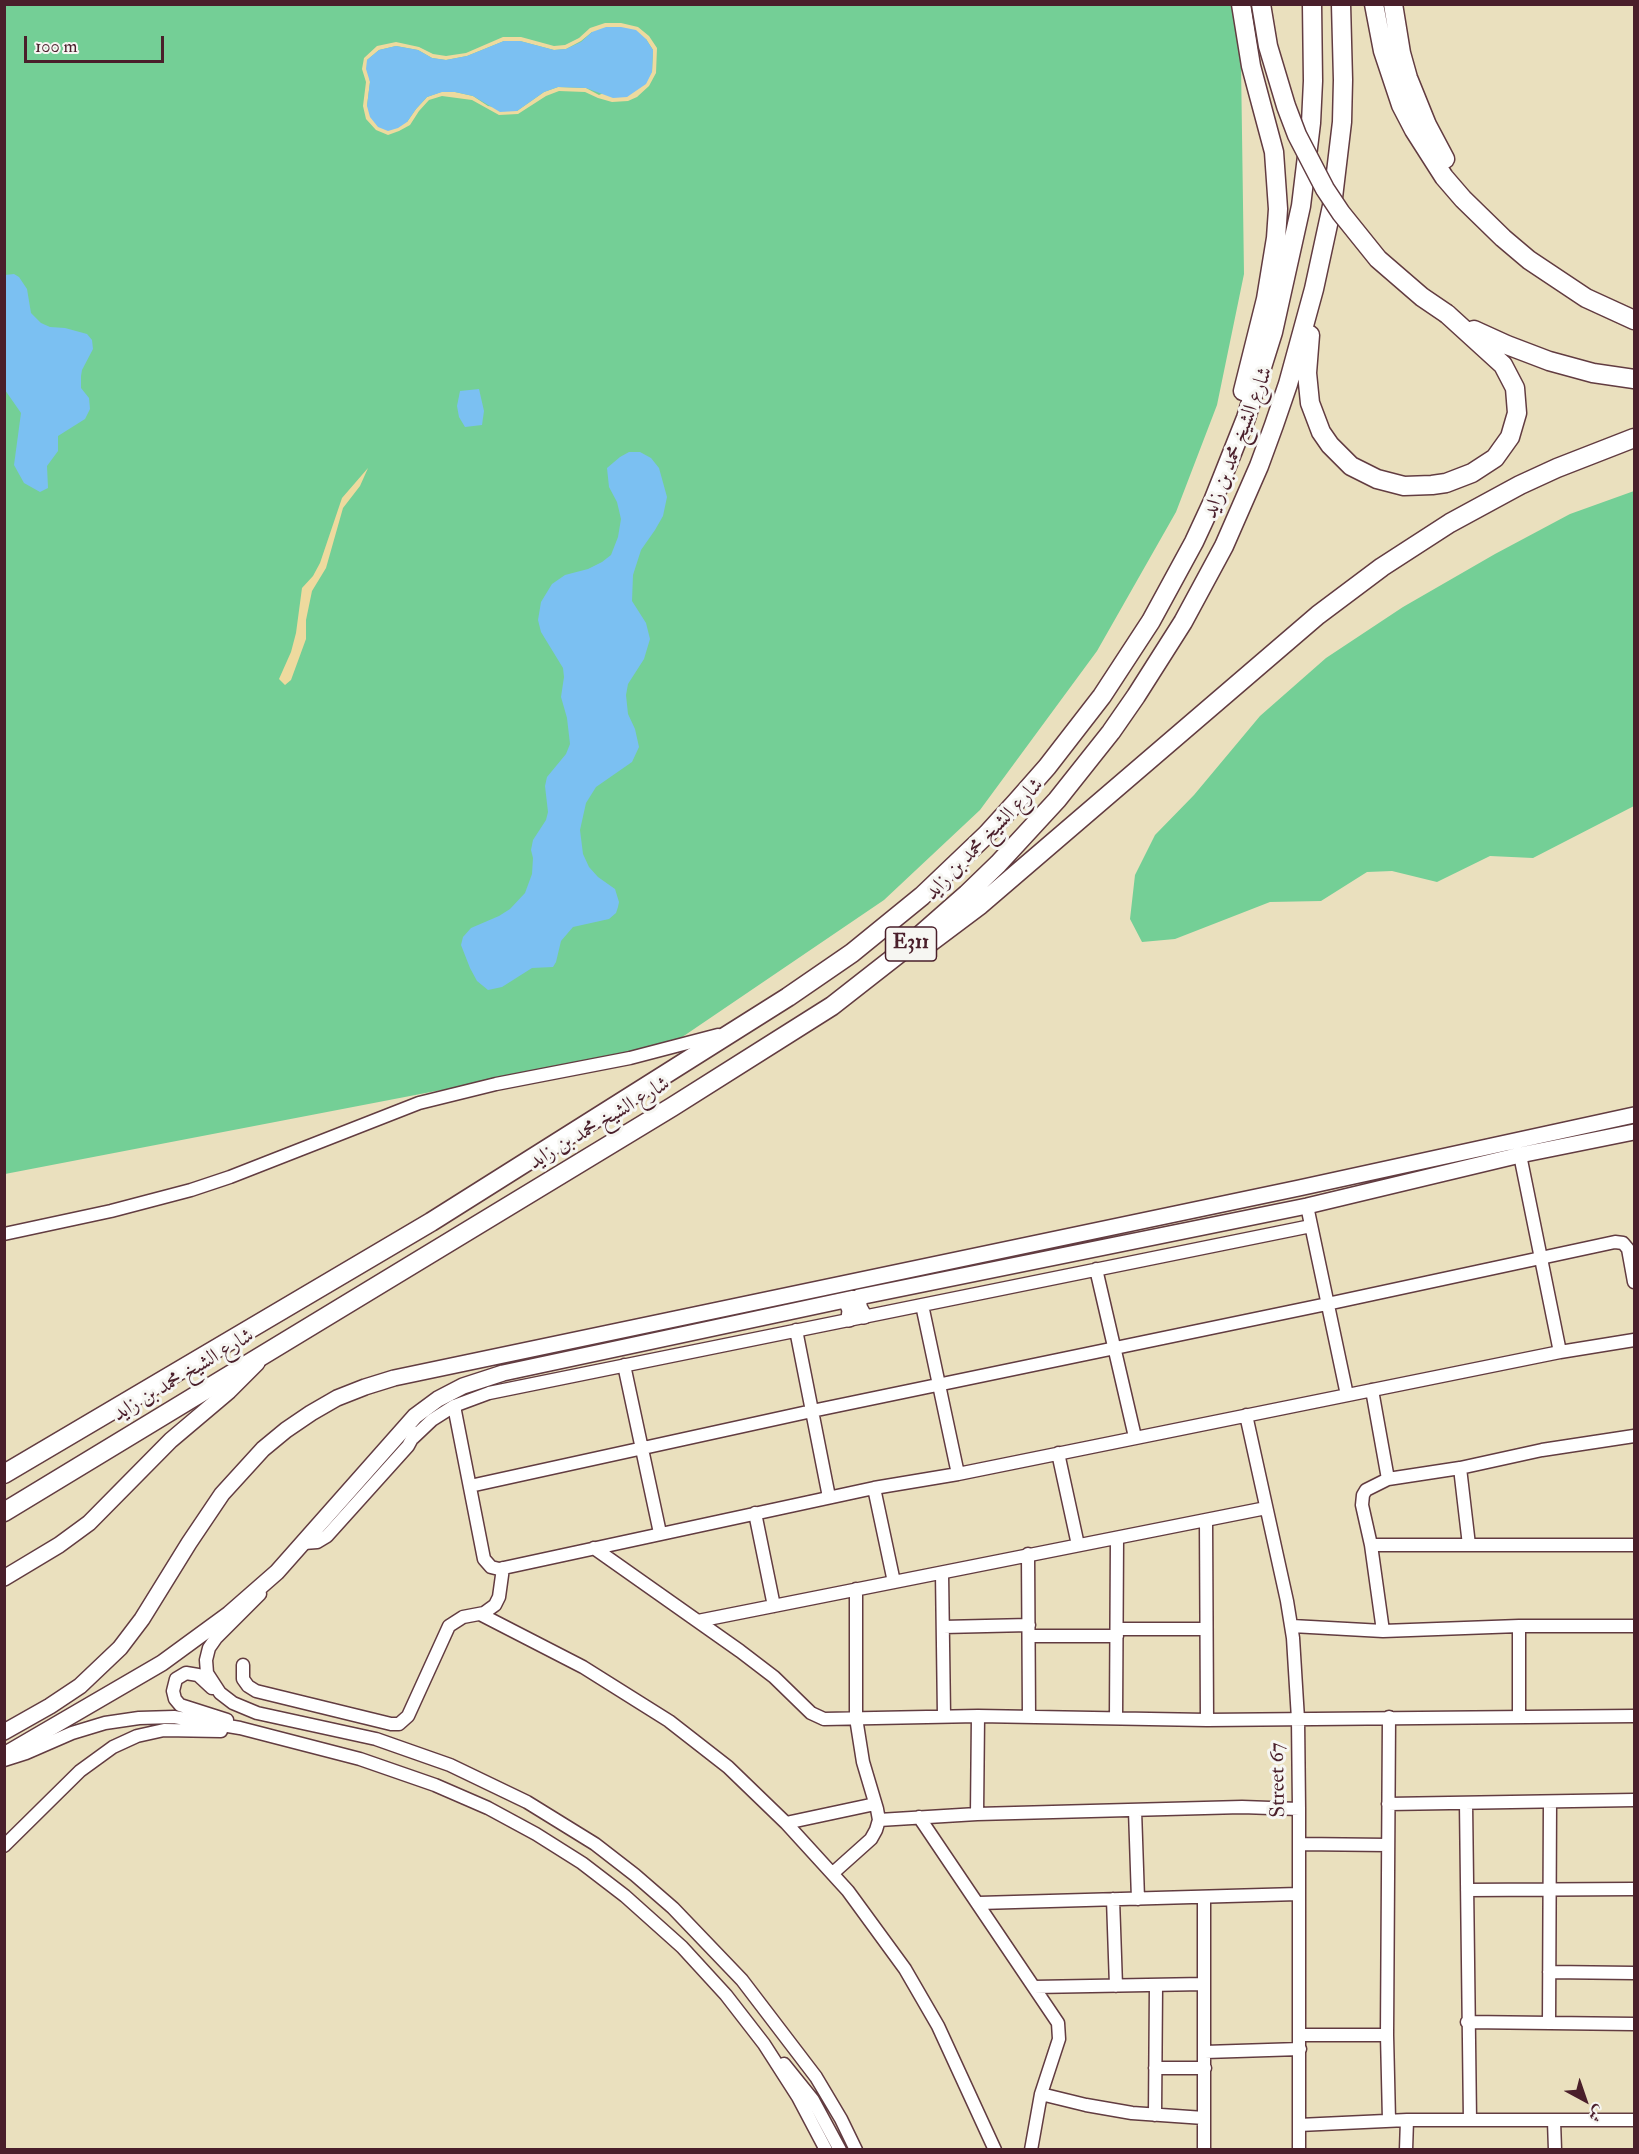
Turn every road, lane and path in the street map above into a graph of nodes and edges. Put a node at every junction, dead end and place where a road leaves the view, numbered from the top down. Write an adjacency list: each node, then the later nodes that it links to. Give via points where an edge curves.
1 (1241, 4): 13 (highway, via 1251,66 1274,152 1278,209 1266,299)
2 (1261, 4): 9 (highway, bridge, via 1268,46 1286,106 1325,189 1378,259)
3 (1312, 4): 13 (highway, شارع الشيخ محمد بن زايد / E311, via 1311,123 1300,206 1273,332)
4 (1341, 4): 8 (highway, شارع الشيخ محمد بن زايد / E311, via 1343,80 1338,164)
5 (1374, 4): 7 (highway, via 1391,78 1414,130 1462,199)
6 (1393, 4): 7 (highway, via 1403,61 1427,125 1452,170)
7 (1503, 238): 10 (highway, via 1556,280)
8 (1314, 289): 9 (highway, via 1307,388 1315,418 1340,456 1364,474 1390,483 1432,486 1459,479 1495,458 1515,426 1517,400 1507,370); 14 (highway, شارع الشيخ محمد بن زايد / E311, via 1288,384 1242,506 1204,585 1136,696 1057,800 998,864 935,924)
9 (1447, 314): 11 (highway, via 1528,354 1593,373)
10 (1635, 320)
11 (1635, 379)
12 (1635, 438): 14 (highway, via 1503,494 1382,567 1309,623 980,905 908,958)
13 (1230, 460): 15 (highway, شارع الشيخ محمد بن زايد / E311, via 1194,542 1127,659 1075,732 1017,801 955,866 887,925 815,979)
14 (832, 1006): 32 (highway, شارع الشيخ محمد بن زايد / E311)
15 (732, 1032): 21 (street, via 419,1103 191,1190); 48 (highway, شارع الشيخ محمد بن زايد / E311, via 431,1222)
16 (1635, 1115): 100 (main road, via 365,1387 311,1413 262,1449 222,1494 142,1619 114,1655 73,1691)
17 (1635, 1132): 18 (main road)
18 (1520, 1155): 19 (main road); 22 (street)
19 (1307, 1206): 20 (street); 25 (main road)
20 (1311, 1226): 23 (street); 26 (street)
21 (4, 1234)
22 (1542, 1257): 24 (street, via 1619,1242 1628,1249); 26 (street); 33 (street)
23 (1096, 1269): 27 (street); 31 (street)
24 (1635, 1282)
25 (852, 1299): 28 (main road, via 850,1310); 41 (main road, via 490,1377 450,1392)
26 (1328, 1304): 31 (street); 37 (street)
27 (922, 1305): 28 (street); 35 (street)
28 (856, 1318): 29 (street)
29 (796, 1330): 34 (street); 39 (street)
30 (1635, 1340): 33 (street)
31 (1113, 1348): 35 (street); 43 (street)
32 (268, 1352): 55 (highway, شارع الشيخ محمد بن زايد / E311); 70 (main road, via 89,1522)
33 (1560, 1352): 36 (street)
34 (624, 1365): 38 (street, via 489,1393); 45 (street)
35 (939, 1384): 39 (street); 49 (street)
36 (1372, 1390): 37 (street); 50 (street)
37 (1347, 1395): 40 (street)
38 (454, 1406): 44 (street); 51 (street)
39 (812, 1411): 45 (street); 53 (street)
40 (1246, 1415): 43 (street); 54 (street, Street 67)
41 (415, 1416): 44 (street); 60 (main road)
42 (1635, 1436): 47 (street)
43 (1135, 1437): 46 (street)
44 (413, 1438): 60 (street, via 327,1536)
45 (642, 1448): 51 (street); 58 (street)
46 (1058, 1453): 49 (street); 61 (street)
47 (1460, 1468): 50 (street); 63 (street)
48 (4, 1474)
49 (958, 1474): 52 (street)
50 (1388, 1479): 62 (street, via 1363,1495)
51 (470, 1486): 67 (street, via 484,1559 491,1567)
52 (874, 1488): 53 (street); 71 (street)
53 (829, 1497): 56 (street)
54 (1266, 1508): 57 (street); 76 (street, Street 67)
55 (4, 1512)
56 (755, 1513): 58 (street); 73 (street)
57 (1206, 1520): 59 (street); 80 (street)
58 (660, 1533): 65 (street)
59 (1117, 1538): 61 (street); 83 (street)
60 (304, 1543): 68 (main road)
61 (1078, 1545): 66 (street)
62 (1371, 1545): 63 (street); 82 (street)
63 (1469, 1545): 64 (street)
64 (1635, 1545)
65 (594, 1548): 67 (street); 75 (street)
66 (1028, 1554): 69 (street); 81 (street)
67 (502, 1568): 74 (street, via 497,1601)
68 (277, 1572): 85 (street, via 209,1648 207,1673); 102 (main road, via 162,1663)
69 (942, 1573): 71 (street); 79 (street)
70 (4, 1578)
71 (894, 1582): 72 (street)
72 (856, 1589): 73 (street); 94 (street)
73 (774, 1606): 75 (street)
74 (480, 1614): 96 (street, via 463,1617 449,1626 406,1719 395,1724); 114 (street, via 583,1667 669,1720 728,1767)
75 (698, 1621): 94 (street, via 767,1672 817,1717)
76 (1292, 1626): 82 (street); 97 (street, Street 67)
77 (1519, 1626): 78 (street); 82 (street); 89 (street)
78 (1635, 1626)
79 (943, 1627): 81 (street); 87 (street)
80 (1205, 1629): 83 (street); 98 (street)
81 (1029, 1630): 83 (street); 91 (street)
82 (1383, 1630)
83 (1117, 1632): 95 (street)
84 (243, 1665): 86 (street, via 243,1679 252,1689)
85 (220, 1693): 93 (street, via 241,1707); 99 (street, via 190,1673 179,1677 173,1687 180,1705 225,1719)
86 (294, 1699): 93 (street); 96 (street)
87 (944, 1716): 88 (street); 94 (street)
88 (978, 1716): 91 (street); 111 (street)
89 (1519, 1716): 90 (street); 92 (street)
90 (1635, 1716)
91 (1029, 1717): 95 (street)
92 (1389, 1717): 97 (street); 108 (street)
93 (274, 1718): 101 (street)
94 (856, 1718): 107 (street, via 862,1762)
95 (1116, 1718): 98 (street)
96 (372, 1719): 101 (street)
97 (1298, 1719): 98 (street); 109 (street, Street 67)
98 (1206, 1720)
99 (240, 1728): 103 (street, via 174,1718 122,1720 88,1727); 117 (street, via 164,1730 113,1747 80,1771); 138 (street, via 387,1767 488,1808 536,1834 609,1883 664,1930 705,1971)
100 (4, 1732)
101 (376, 1739): 154 (street, via 450,1765 527,1802 595,1844 648,1886 714,1950 767,2012 816,2077)
102 (4, 1755)
103 (4, 1760)
104 (1635, 1800): 105 (street)
105 (1550, 1802): 106 (street); 121 (street)
106 (1466, 1803): 108 (street); 120 (street)
107 (876, 1804): 113 (street); 114 (street)
108 (1388, 1804): 116 (street)
109 (1299, 1809): 110 (street); 115 (street, Street 67)
110 (1135, 1810): 111 (street); 125 (street)
111 (977, 1814): 112 (street)
112 (919, 1817): 113 (street); 126 (street)
113 (879, 1820): 118 (street, via 871,1839)
114 (786, 1823): 118 (street)
115 (1299, 1844): 116 (street); 122 (street, Street 67)
116 (1388, 1845): 137 (street)
117 (4, 1846)
118 (833, 1873): 155 (street, via 887,1942 922,1997)
119 (1635, 1889): 121 (street)
120 (1467, 1890): 121 (street); 133 (street)
121 (1550, 1890): 127 (street)
122 (1298, 1894): 123 (street); 136 (street, Street 67)
123 (1204, 1897): 125 (street); 129 (street)
124 (1113, 1899): 125 (street); 126 (street); 130 (street)
125 (1138, 1899)
126 (979, 1903): 132 (street)
127 (1549, 1972): 128 (street); 134 (street)
128 (1635, 1973)
129 (1204, 1984): 131 (street); 140 (street)
130 (1116, 1986): 131 (street); 132 (street)
131 (1156, 1986): 141 (street)
132 (1035, 1987): 143 (street, via 1059,2028)
133 (1467, 2022): 134 (street); 148 (street)
134 (1549, 2023): 135 (street)
135 (1635, 2024)
136 (1300, 2035): 137 (street); 139 (street, Street 67)
137 (1387, 2035): 146 (street)
138 (764, 2044): 152 (street); 153 (street, via 802,2085)
139 (1300, 2049): 140 (street); 151 (street, Street 67)
140 (1205, 2052): 142 (street)
141 (1155, 2068): 142 (street); 144 (street)
142 (1205, 2068): 145 (street)
143 (1041, 2094): 144 (street); 156 (street)
144 (1155, 2115): 145 (street)
145 (1204, 2118): 157 (street)
146 (1389, 2120): 147 (street); 151 (street)
147 (1407, 2120): 148 (street); 159 (street)
148 (1470, 2120): 150 (street)
149 (1635, 2120): 150 (street)
150 (1554, 2121): 160 (street)
151 (1299, 2125): 158 (street, Street 67)
152 (823, 2146)
153 (840, 2150)
154 (856, 2150)
155 (995, 2150)
156 (1031, 2150)
157 (1204, 2150)
158 (1299, 2150)
159 (1406, 2150)
160 (1555, 2150)

